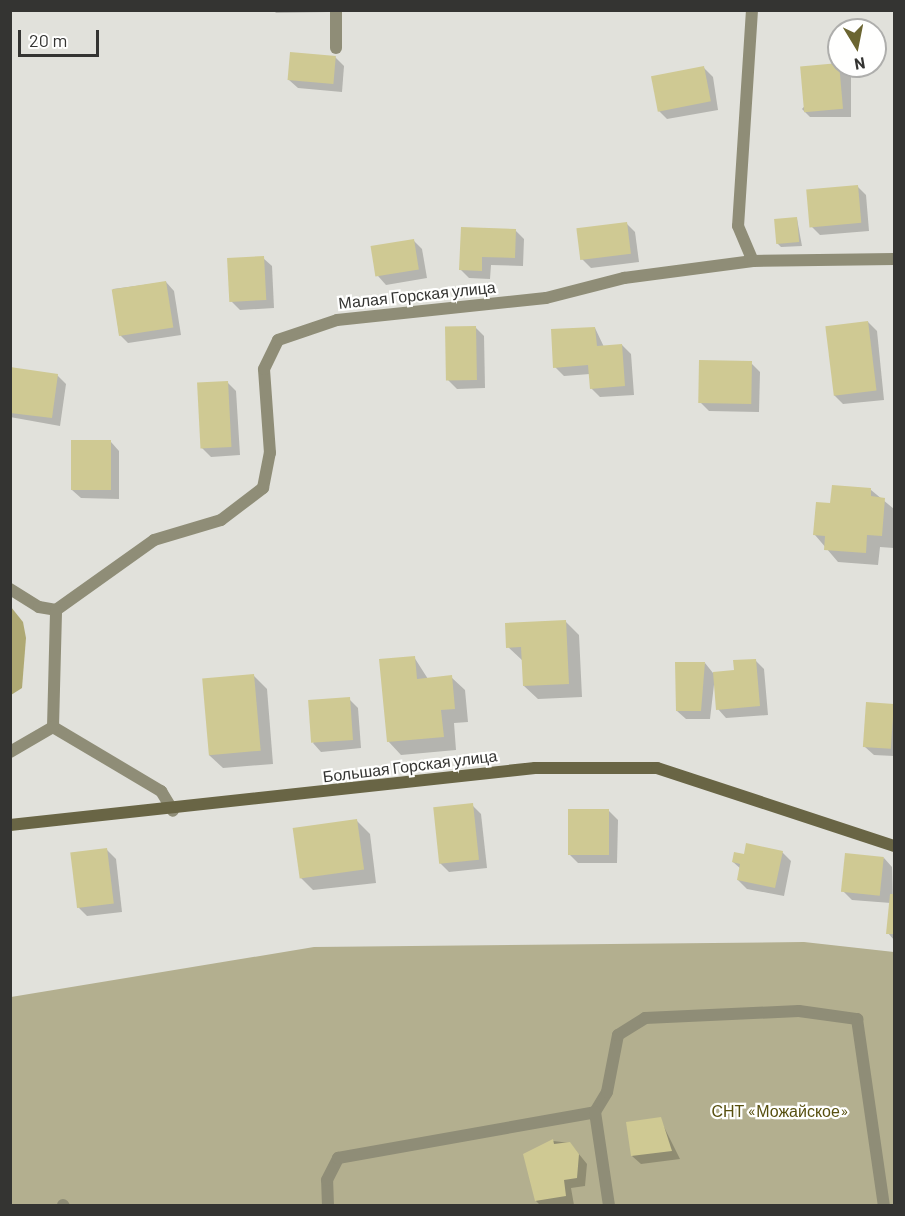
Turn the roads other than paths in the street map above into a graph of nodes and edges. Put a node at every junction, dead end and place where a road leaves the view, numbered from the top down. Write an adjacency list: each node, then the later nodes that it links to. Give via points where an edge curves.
1 (336, 10): 3 (street)
2 (752, 10): 5 (street, via 738,226)
3 (336, 48)
4 (894, 259): 5 (street, Малая Горская улица)
5 (753, 261): 7 (street, Малая Горская улица, via 624,278 546,298 337,320 278,340 264,369 270,453 263,488 221,520 154,540)
6 (10, 589): 7 (street, via 39,607)
7 (56, 610): 8 (street)
8 (53, 727): 9 (street); 10 (street, via 161,791)
9 (10, 752)
10 (173, 811): 11 (street, Большая Горская улица); 12 (street, Большая Горская улица, via 536,768 657,768)
11 (10, 825)
12 (894, 846)
13 (595, 1112): 14 (street, via 338,1158 327,1180); 15 (street); 16 (street, via 607,1092 618,1035 645,1018 798,1011 857,1019)
14 (328, 1206)
15 (609, 1206)
16 (884, 1206)

